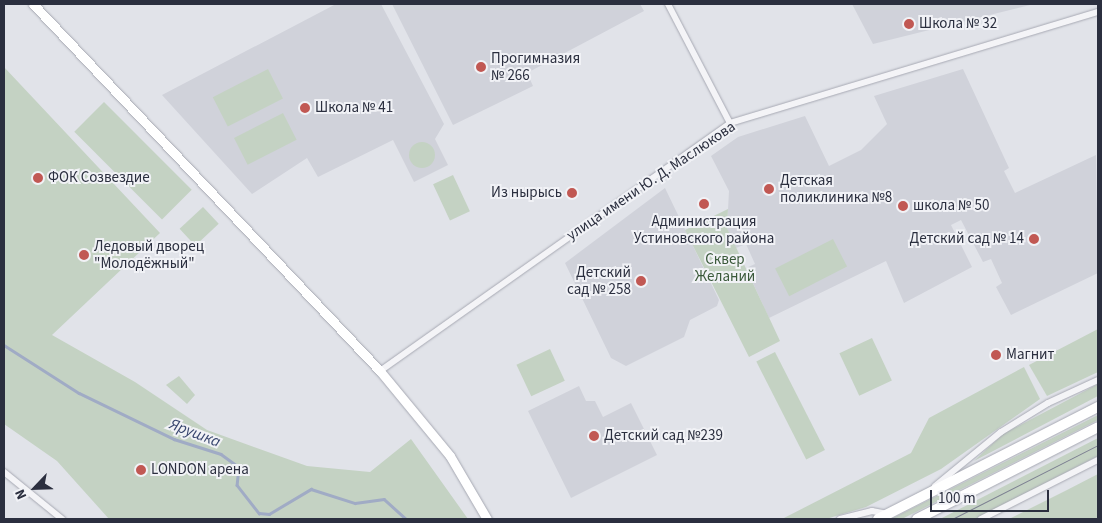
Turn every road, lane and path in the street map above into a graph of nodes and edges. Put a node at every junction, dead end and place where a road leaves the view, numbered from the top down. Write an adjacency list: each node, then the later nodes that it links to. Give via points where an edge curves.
1 (33, 4): 5 (street)
2 (668, 4): 4 (street)
3 (1098, 12): 4 (street, улица имени Ю. Д. Маслюкова)
4 (730, 123): 5 (street, улица имени Ю. Д. Маслюкова)
5 (380, 371): 14 (street, via 450,456)
6 (1098, 380): 11 (street, via 1048,403 1001,432)
7 (1098, 407): 11 (main road)
8 (1098, 427): 17 (main road)
9 (1098, 460): 18 (street)
10 (4, 472): 13 (street)
11 (921, 498): 12 (main road)
12 (889, 514): 15 (street, via 872,511); 16 (main road)
13 (62, 519)
14 (487, 519)
15 (840, 519)
16 (878, 519)
17 (917, 519)
18 (981, 519)

